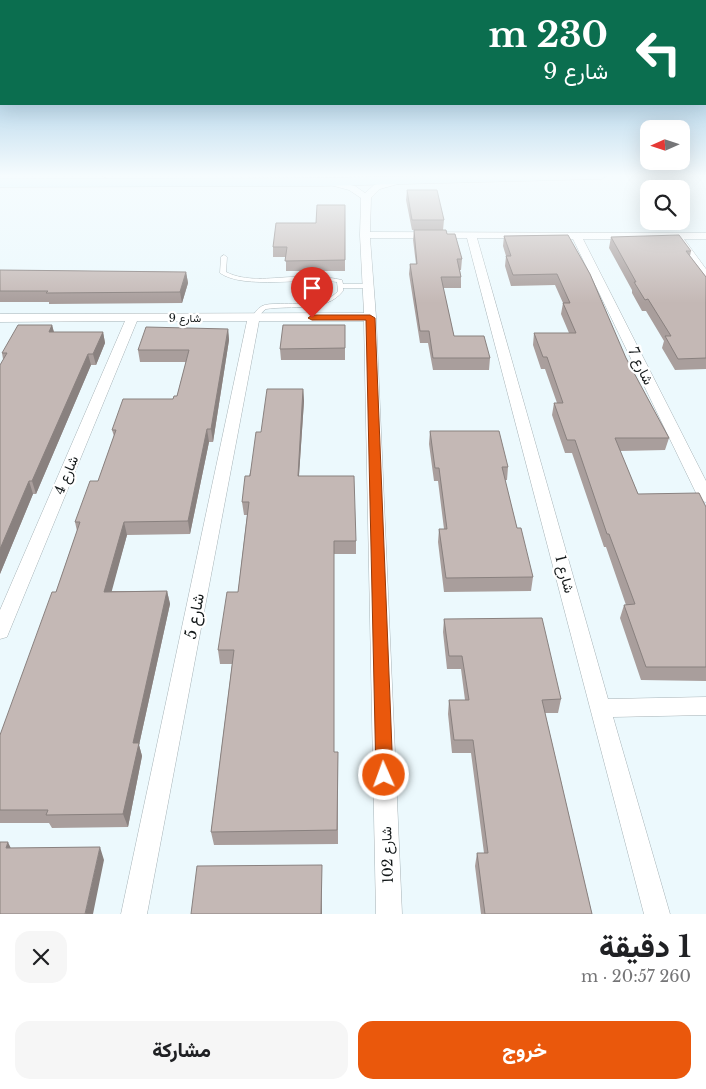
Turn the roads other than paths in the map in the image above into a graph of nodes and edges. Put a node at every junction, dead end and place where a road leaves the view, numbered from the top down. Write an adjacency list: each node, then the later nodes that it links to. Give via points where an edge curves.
1 (365, 218): 2 (street, شارع 102)
2 (365, 235): 3 (street); 10 (street, شارع 102)
3 (471, 235): 4 (street); 18 (street, شارع 1)
4 (576, 235): 5 (street); 15 (street, شارع 7)
5 (678, 236): 6 (street); 8 (street)
6 (706, 236)
7 (224, 257): 9 (lane, via 222,273 235,279 327,277 340,281)
8 (706, 276)
9 (342, 286): 10 (lane); 12 (lane, via 335,298 324,302 266,307)
10 (368, 286): 13 (street, شارع 102)
11 (132, 318): 12 (street, شارع 9); 14 (street, شارع 9); 16 (street, شارع 4)
12 (254, 318): 13 (street, شارع 9); 19 (street, شارع 5)
13 (370, 318): 20 (street, شارع 102)
14 (1, 320)
15 (706, 498)
16 (0, 632)
17 (706, 706): 18 (street)
18 (602, 708): 21 (street, شارع 1)
19 (134, 914)
20 (389, 914)
21 (657, 914)

